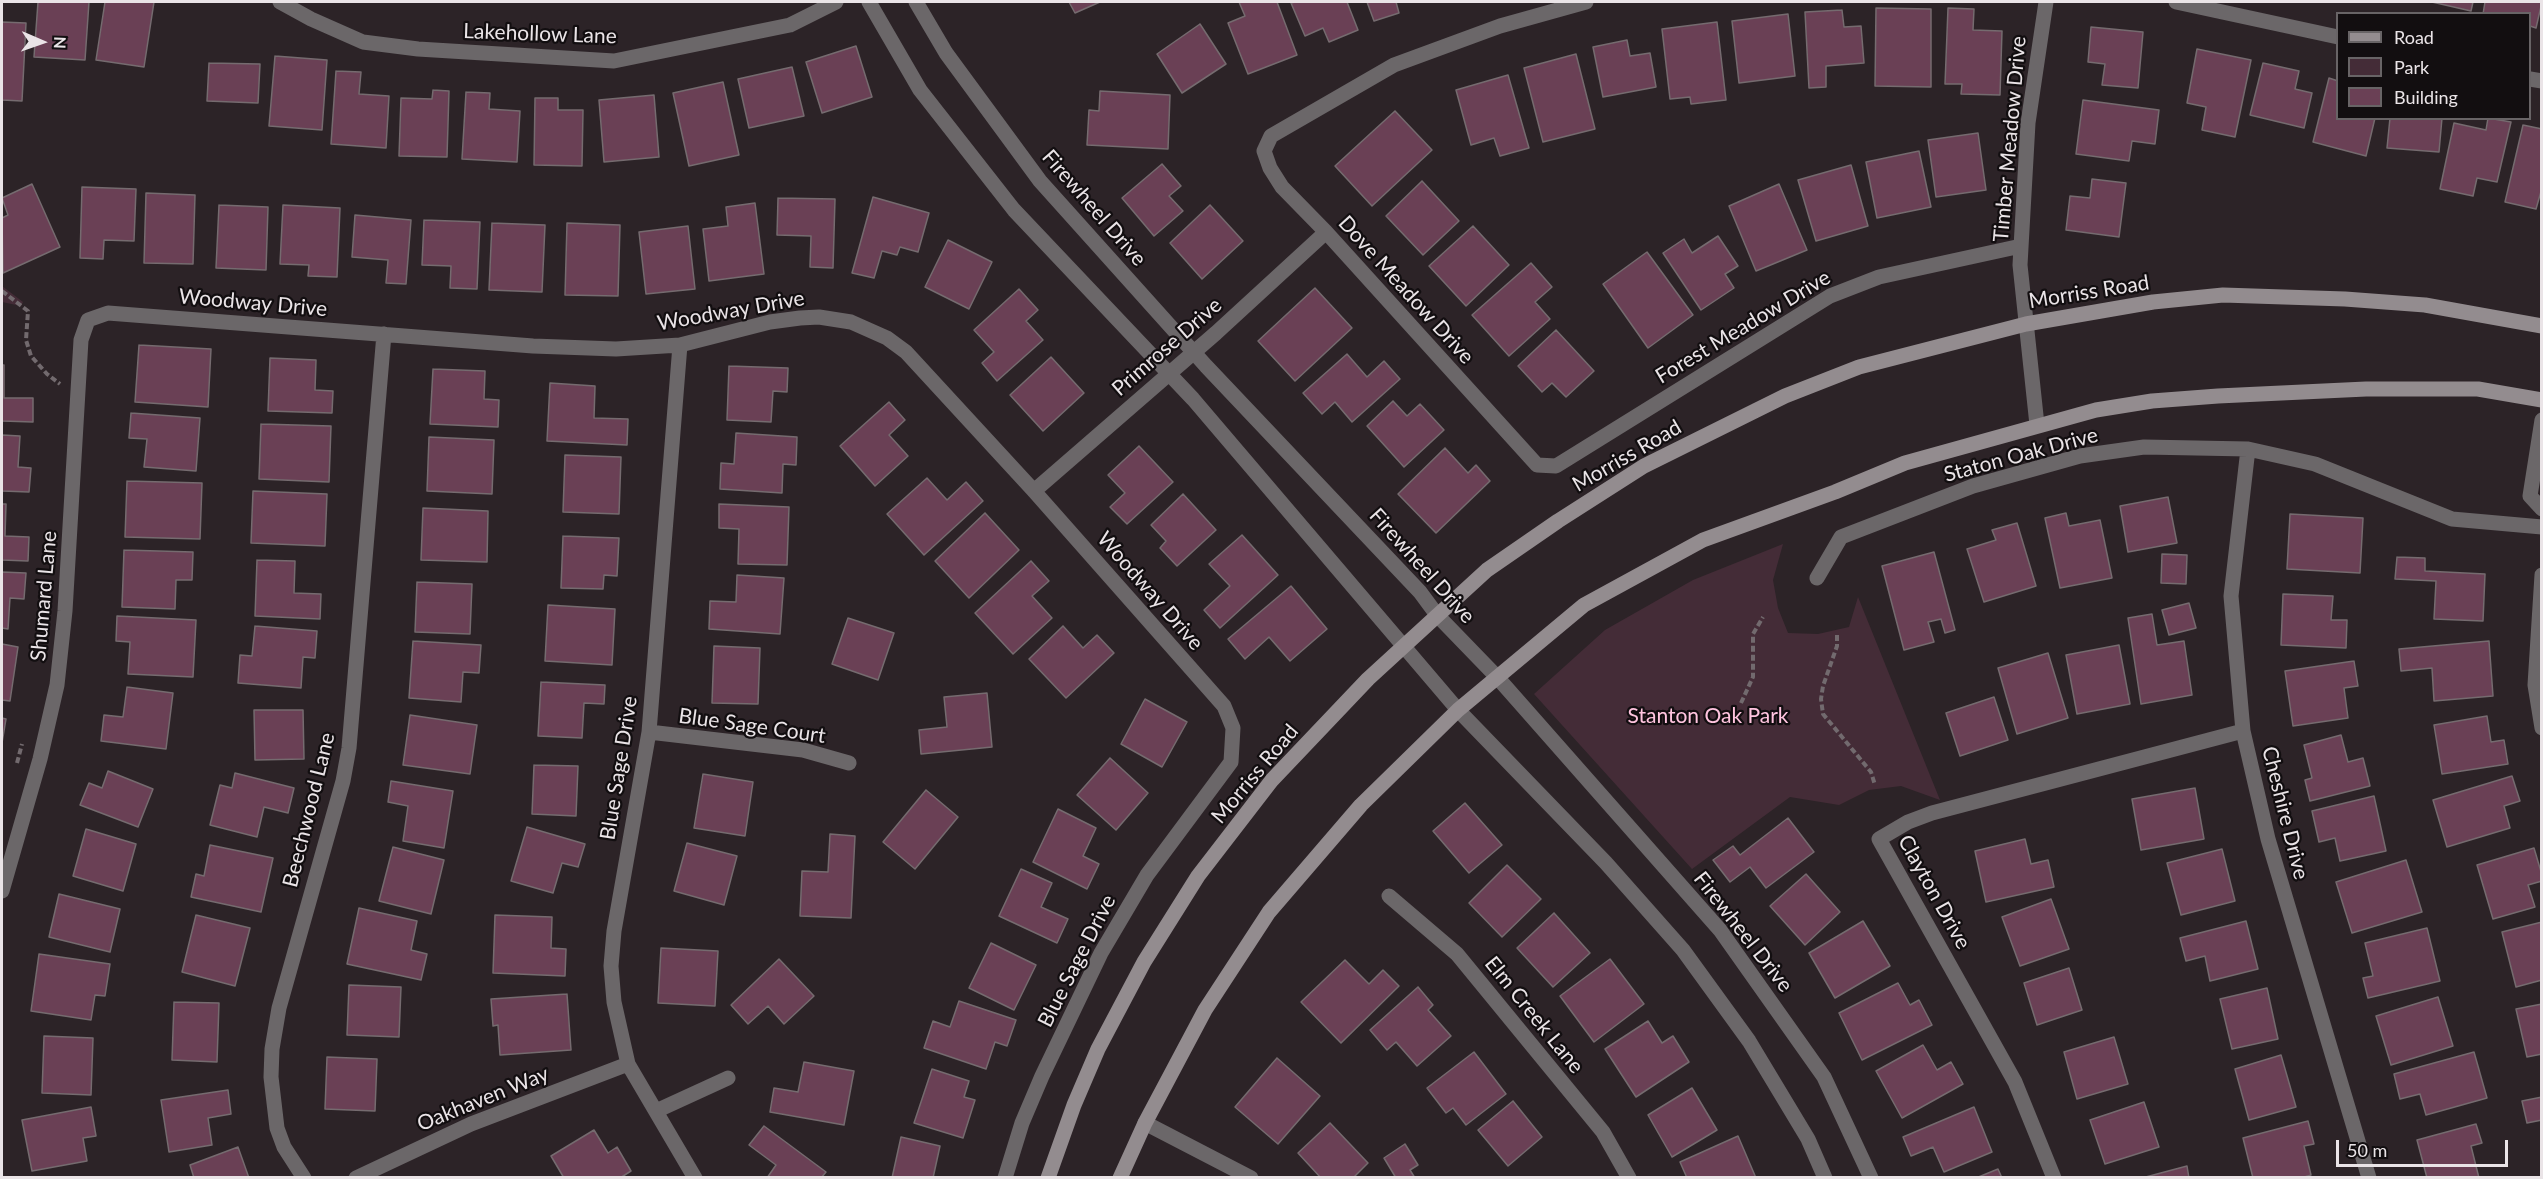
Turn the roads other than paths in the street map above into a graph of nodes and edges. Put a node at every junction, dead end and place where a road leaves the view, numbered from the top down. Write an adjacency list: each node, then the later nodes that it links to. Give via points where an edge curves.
1 (280, 2): 2 (street, Lakehollow Lane, via 363,42 614,61 790,25)
2 (836, 2)
3 (869, 2): 17 (street, via 920,90 1014,210)
4 (915, 2): 16 (street, Firewheel Drive, via 946,53 1040,181)
5 (1586, 2): 9 (street, Dove Meadow Drive, via 1500,26 1394,65 1271,136 1264,151 1270,168 1282,187)
6 (2046, 2): 10 (street, Timber Meadow Drive, via 2028,123)
7 (2176, 2): 8 (street)
8 (2336, 37)
9 (1326, 232): 16 (street, Primrose Drive); 22 (street, Dove Meadow Drive)
10 (2021, 246): 12 (street, Timber Meadow Drive); 22 (street, Forest Meadow Drive, via 1879,277 1830,296 1556,466)
11 (108, 313): 14 (street, Woodway Drive); 37 (street, Shumard Lane, via 88,320 81,340 57,686)
12 (2026, 324): 13 (main road, Morriss Road, via 2153,302 2223,295 2425,305); 20 (street, Timber Meadow Drive); 28 (main road, Morriss Road, via 1859,367 1785,396 1644,466 1487,570)
13 (2541, 326)
14 (384, 334): 15 (street, Woodway Drive, via 545,347 616,349); 43 (street, Beechwood Lane, via 349,748 279,1008 272,1049 277,1128)
15 (680, 345): 23 (street, Woodway Drive, via 800,318 819,317 864,326 906,352); 34 (street, Blue Sage Drive)
16 (1194, 352): 17 (street, Primrose Drive); 28 (street, Firewheel Drive, via 1420,592)
17 (1170, 374): 23 (street, Primrose Drive); 29 (street)
18 (2541, 400): 20 (main road, via 2478,389 2241,395 2152,401)
19 (2541, 420): 24 (street, via 2530,496)
20 (2037, 425): 30 (main road, via 1905,463 1703,540 1584,606)
21 (2248, 449): 25 (street, Staton Oak Drive, via 2315,464 2452,519); 27 (street, Staton Oak Drive, via 2144,447 2080,456 1974,486 1841,537); 33 (street, Cheshire Drive, via 2231,596)
22 (1537, 465)
23 (1034, 491): 36 (street, Woodway Drive, via 1224,706 1233,728 1233,746 1230,762)
24 (2541, 509)
25 (2541, 527)
26 (2541, 575): 32 (street, via 2535,685)
27 (1817, 578)
28 (1437, 615): 29 (main road, Morriss Road); 30 (street, Firewheel Drive)
29 (1403, 647): 31 (street); 47 (main road, Morriss Road, via 1272,780 1198,876 1144,962 1098,1049)
30 (1497, 677): 31 (main road); 52 (street, Firewheel Drive, via 1720,930 1824,1077)
31 (1458, 710): 42 (main road, via 1361,805 1269,912 1205,1010); 51 (street, via 1606,863 1683,950 1749,1041 1808,1140)
32 (2541, 728)
33 (2243, 731): 53 (street, Clayton Drive, via 1932,813 1879,839 2015,1082); 54 (street, Cheshire Drive, via 2268,839)
34 (649, 732): 35 (street, Blue Sage Court, via 803,750); 39 (street, Blue Sage Drive, via 611,966 614,1002)
35 (849, 763)
36 (1216, 780): 46 (street, Blue Sage Drive, via 1147,875 1101,953 1042,1076)
37 (2, 891)
38 (1389, 896): 50 (street, Elm Creek Lane, via 1457,954 1602,1132)
39 (628, 1064): 41 (street, Blue Sage Drive); 44 (street, Oakhaven Way, via 471,1124)
40 (728, 1078): 41 (street)
41 (656, 1111): 45 (street, Blue Sage Drive)
42 (1144, 1123): 48 (main road); 49 (street)
43 (304, 1178)
44 (356, 1178)
45 (695, 1178)
46 (1005, 1178)
47 (1048, 1178)
48 (1120, 1178)
49 (1251, 1178)
50 (1629, 1178)
51 (1825, 1178)
52 (1870, 1178)
53 (2054, 1178)
54 (2369, 1178)

